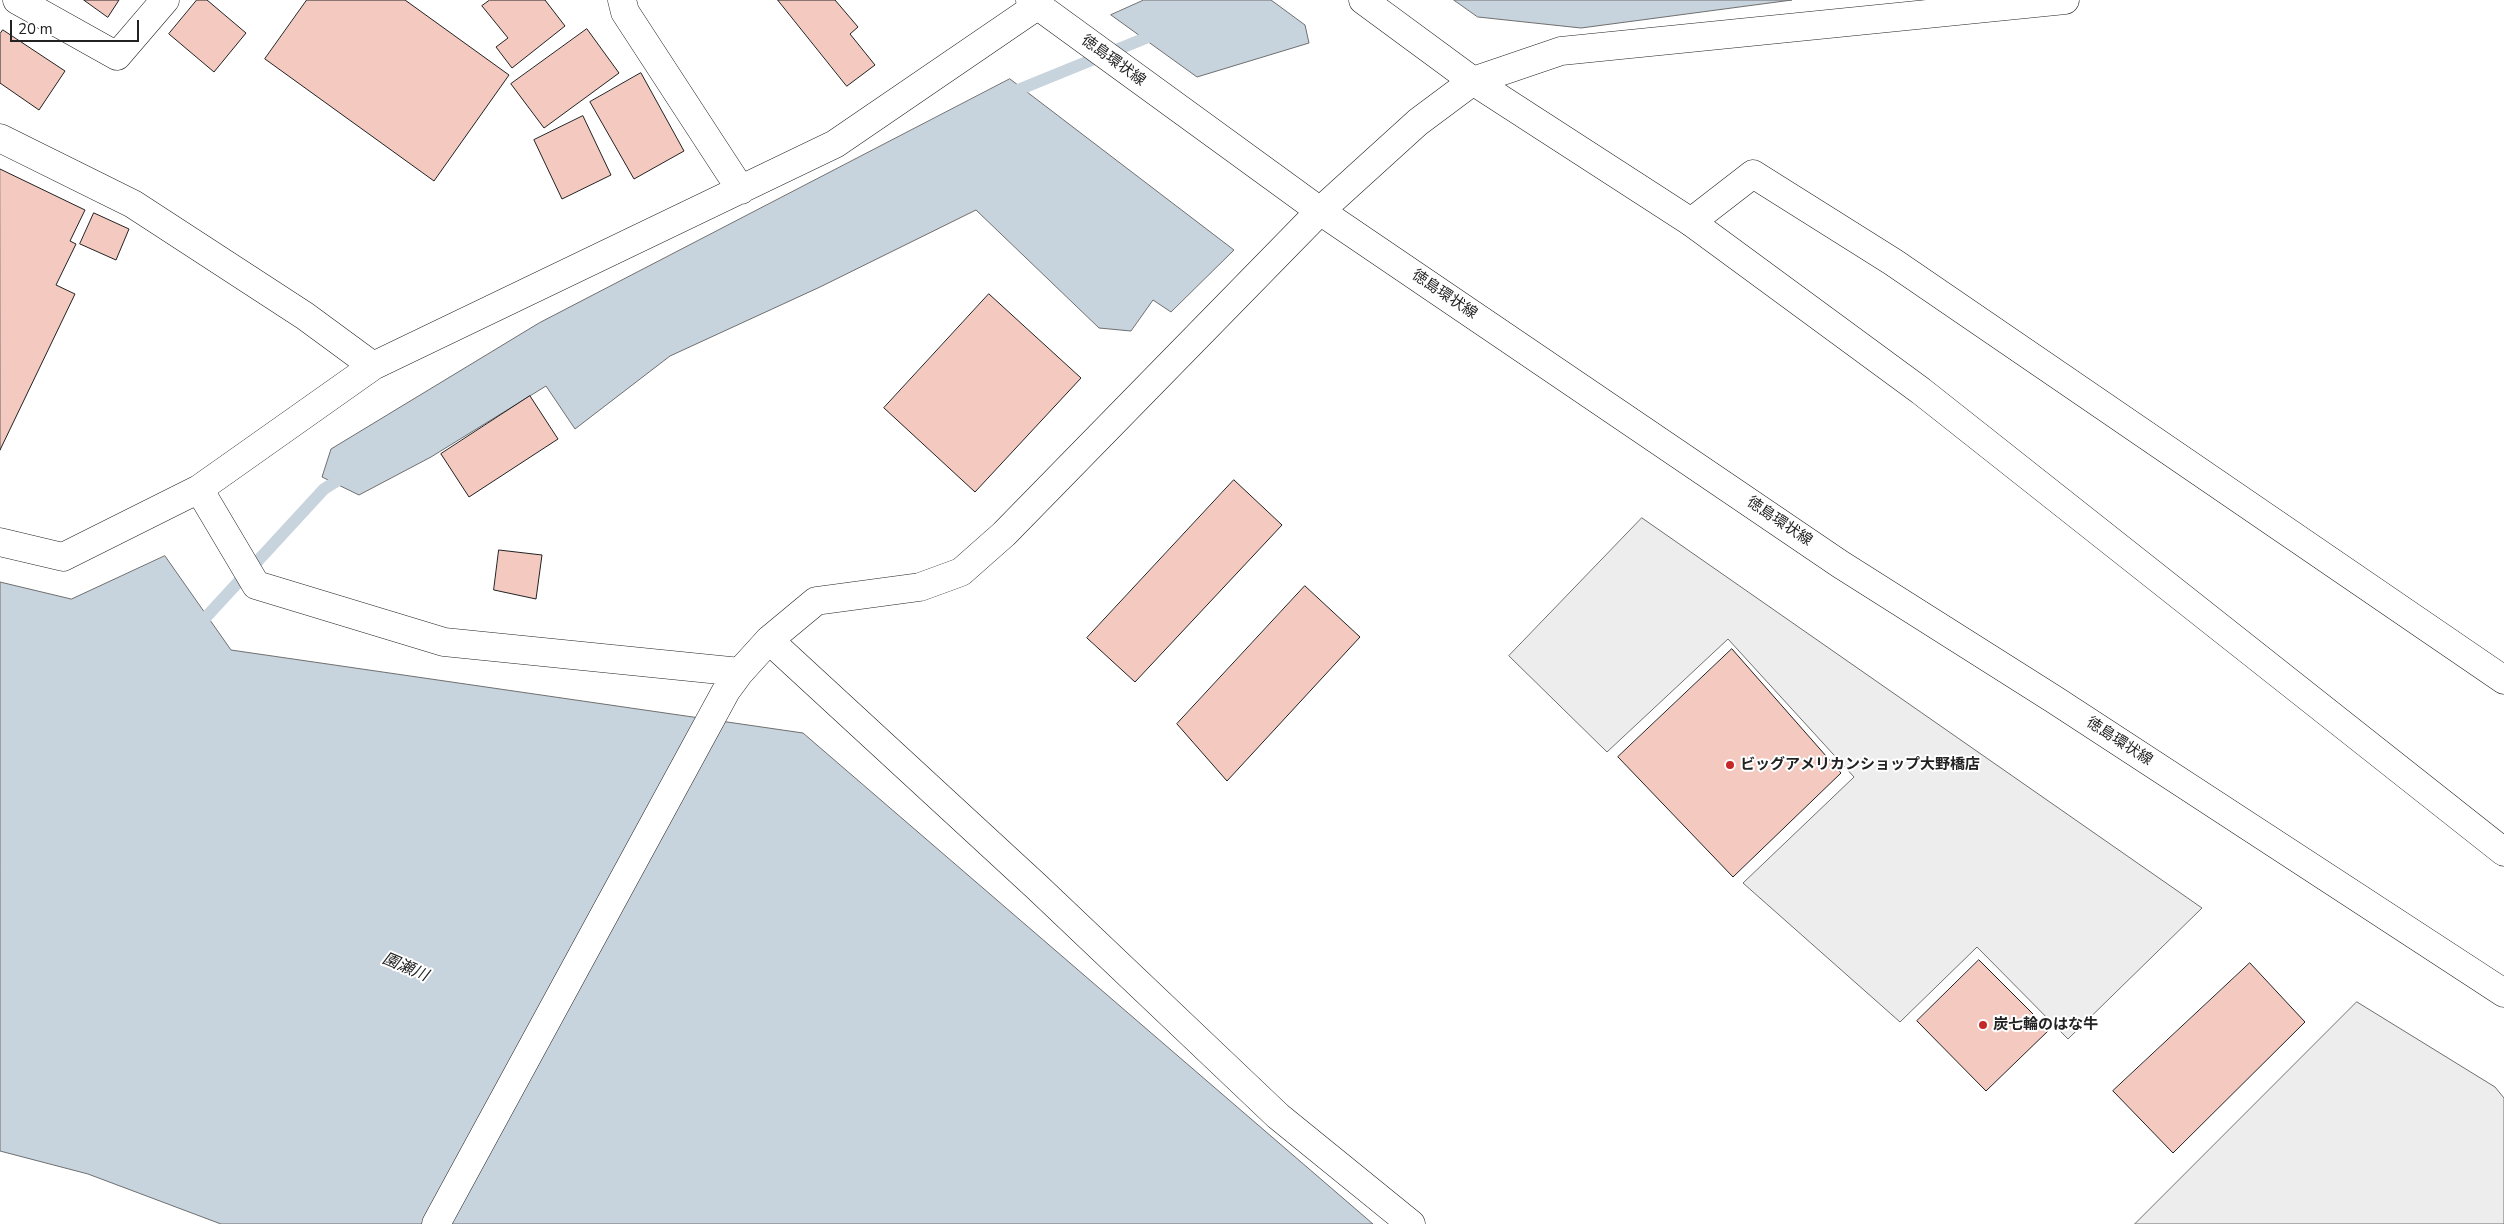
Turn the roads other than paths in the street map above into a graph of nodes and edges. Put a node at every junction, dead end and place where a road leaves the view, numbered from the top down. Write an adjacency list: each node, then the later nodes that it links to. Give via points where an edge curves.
1 (17, 0): 2 (street, via 117,56)
2 (165, 0)
3 (622, 0): 9 (street, via 625,12)
4 (1363, 0): 7 (street)
5 (2064, 0): 7 (street, via 1561,51)
6 (1034, 3): 9 (street, via 835,144); 10 (street, 徳島環状線)
7 (1473, 81): 10 (street, via 1418,122); 11 (street)
8 (0, 138): 12 (street, via 133,204 305,316)
9 (741, 190): 12 (street)
10 (1320, 211): 15 (street, via 1004,534 961,572 920,587 816,600); 19 (street, 徳島環状線, via 1840,564)
11 (1691, 222): 16 (street, via 1753,174 1894,262); 18 (street, via 1921,391)
12 (373, 366): 13 (street)
13 (199, 489): 14 (street, via 63,557); 17 (street, via 256,584 444,642)
14 (0, 542)
15 (768, 640): 17 (street); 21 (street, via 1037,887 1278,1116)
16 (2504, 680)
17 (733, 681): 20 (street)
18 (2504, 852)
19 (2504, 993)
20 (436, 1224)
21 (1411, 1224)

